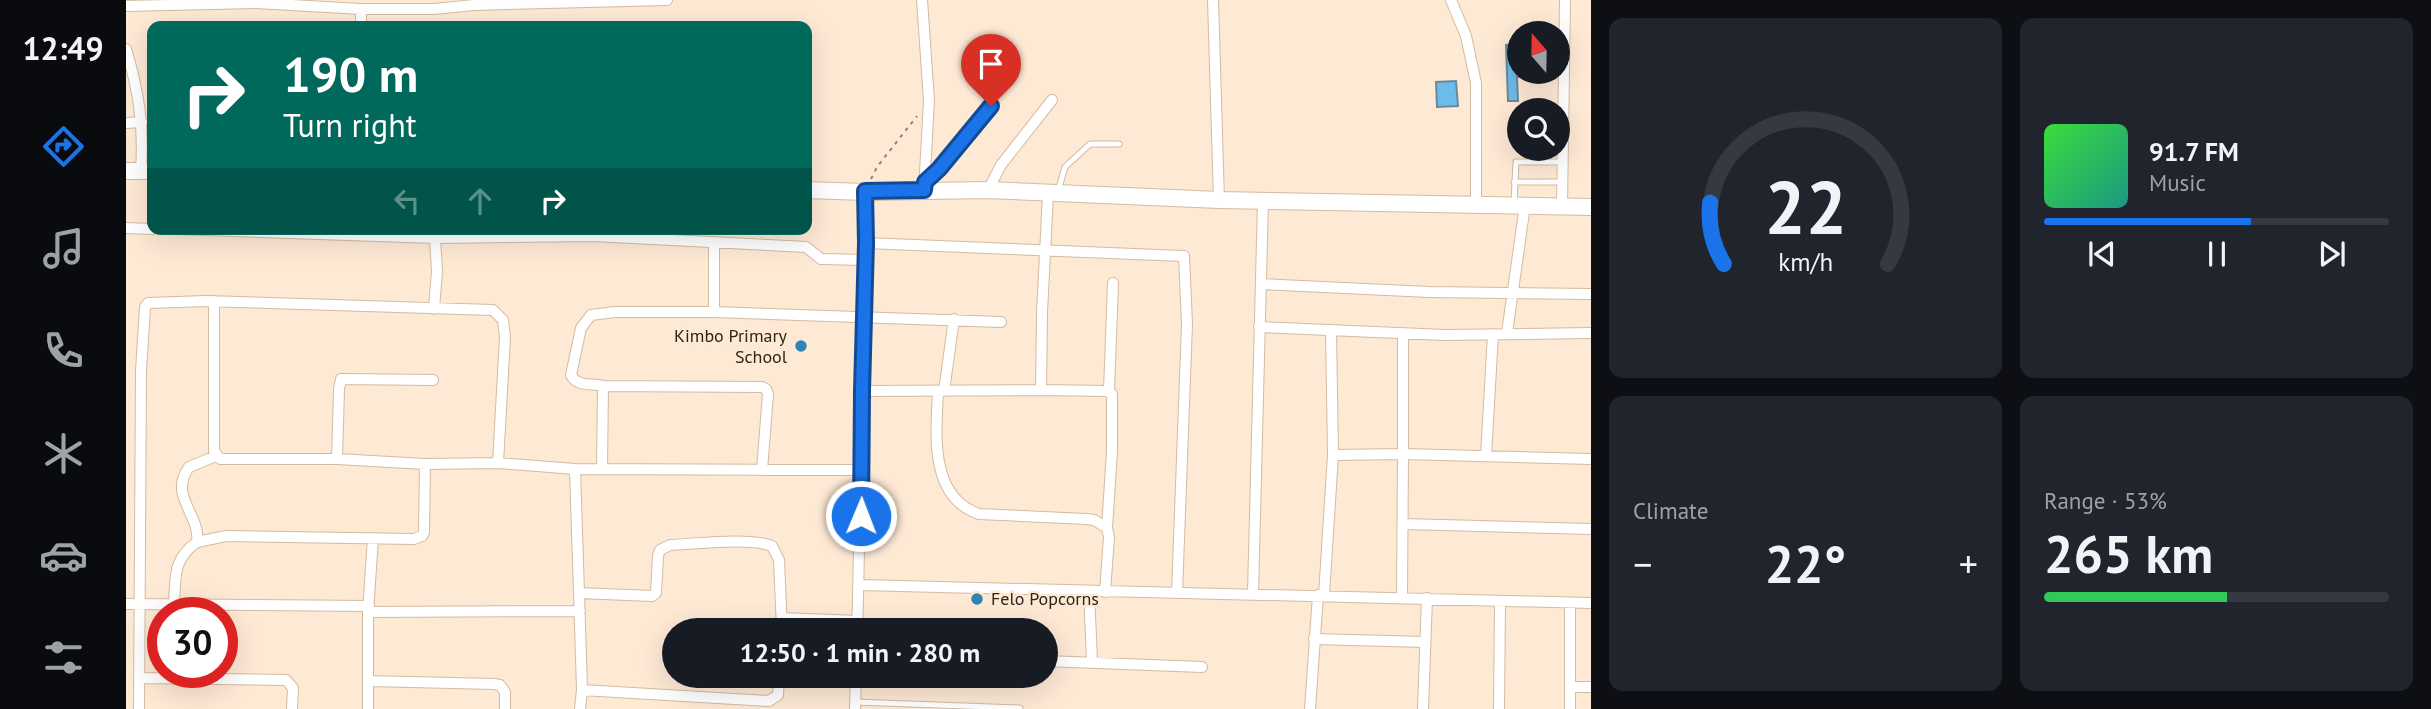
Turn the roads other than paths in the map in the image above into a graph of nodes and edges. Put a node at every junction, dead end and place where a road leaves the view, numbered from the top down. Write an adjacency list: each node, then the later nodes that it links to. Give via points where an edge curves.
1 (667, 0): 7 (street, via 434,9)
2 (922, 0): 18 (street, via 929,102)
3 (1213, 0): 23 (street)
4 (1451, 0): 25 (street, via 1466,36 1476,83)
5 (1565, 0): 14 (street)
6 (126, 6): 7 (street)
7 (356, 6)
8 (126, 49): 11 (street)
9 (1052, 100): 20 (street, via 1001,165)
10 (991, 106): 18 (street)
11 (142, 122): 12 (street); 15 (street)
12 (126, 123)
13 (1119, 144): 22 (lane, via 1090,144 1065,167)
14 (1562, 162): 16 (lane, via 1516,162); 17 (street)
15 (140, 171)
16 (1514, 182): 17 (lane); 26 (lane)
17 (1562, 182): 27 (street)
18 (924, 186): 20 (street); 21 (street)
19 (812, 190): 21 (street)
20 (988, 190): 22 (street)
21 (865, 191): 34 (street)
22 (1053, 194): 23 (street); 35 (street)
23 (1219, 200): 24 (street)
24 (1263, 201): 25 (street); 38 (street)
25 (1476, 204): 26 (street)
26 (1519, 205): 27 (street); 39 (street)
27 (1562, 206): 28 (street)
28 (1591, 207)
29 (126, 228): 30 (street)
30 (147, 229)
31 (370, 235): 32 (street)
32 (435, 237): 33 (street, via 593,236); 42 (street)
33 (714, 243): 36 (street, via 806,247 821,259); 43 (street)
34 (866, 243): 35 (street); 36 (street)
35 (1046, 250): 55 (street); 80 (street, via 1185,258 1187,324)
36 (866, 260): 44 (street)
37 (1113, 283): 58 (street)
38 (1261, 284): 39 (street); 47 (street)
39 (1514, 293): 40 (street); 49 (street)
40 (1591, 294)
41 (214, 301): 42 (street); 61 (street); 90 (street, via 153,302 145,307)
42 (434, 309): 65 (street, via 493,310 503,320)
43 (714, 312): 44 (street); 54 (street, via 591,315 581,328 571,375 579,383)
44 (864, 316): 45 (street); 56 (street)
45 (954, 319): 46 (street); 57 (street)
46 (1000, 322)
47 (1259, 327): 48 (street); 81 (street)
48 (1331, 330): 51 (street); 60 (street)
49 (1507, 333): 50 (street); 52 (street)
50 (1591, 333)
51 (1403, 334): 52 (street); 59 (street)
52 (1493, 334): 62 (street)
53 (433, 380): 63 (street, via 341,379)
54 (603, 386): 68 (street); 69 (street, via 766,389)
55 (1041, 390): 57 (street); 58 (street)
56 (862, 391): 57 (street); 70 (street)
57 (941, 391): 72 (street, via 939,466 950,492 967,510 1094,520)
58 (1109, 391): 72 (street, via 1112,451)
59 (1403, 454): 60 (street); 62 (street); 71 (street)
60 (1333, 455): 82 (street)
61 (216, 456): 63 (street); 75 (street, via 188,467 182,481 185,505 197,527)
62 (1486, 456): 64 (street)
63 (337, 458): 66 (street)
64 (1591, 459)
65 (498, 463): 66 (street); 67 (street)
66 (425, 464): 74 (street, via 422,537)
67 (575, 469): 68 (street); 79 (street)
68 (601, 469): 69 (street)
69 (762, 470): 70 (street)
70 (862, 470): 76 (street)
71 (1404, 524): 73 (street); 84 (street)
72 (1107, 528): 78 (street)
73 (1591, 529)
74 (373, 538): 75 (street, via 226,536); 93 (street)
75 (197, 542): 83 (street, via 179,559)
76 (860, 585): 77 (street); 96 (street)
77 (1089, 591): 78 (street); 100 (street)
78 (1105, 592): 80 (street)
79 (579, 593): 94 (street); 95 (street, via 652,596 663,548 754,543 772,546 779,560)
80 (1177, 593): 81 (street)
81 (1253, 593): 82 (street)
82 (1321, 595): 84 (street); 97 (street)
83 (175, 597)
84 (1402, 597): 85 (street)
85 (1427, 598): 86 (street); 98 (street)
86 (1500, 602): 87 (street); 118 (street)
87 (1570, 603): 88 (street); 104 (street)
88 (1591, 603)
89 (126, 604): 90 (street)
90 (139, 604): 91 (street); 102 (street)
91 (147, 604)
92 (238, 606): 93 (street)
93 (368, 609): 94 (street); 103 (street)
94 (580, 611): 108 (street)
95 (782, 618)
96 (858, 618)
97 (1314, 639): 98 (street); 116 (street)
98 (1425, 642): 117 (street)
99 (1058, 662): 100 (street)
100 (1092, 662): 101 (street)
101 (1202, 667)
102 (139, 678): 111 (street); 112 (street, via 286,680 293,688)
103 (369, 681): 113 (street); 114 (street, via 500,685)
104 (1570, 687): 105 (street); 119 (street)
105 (1591, 687)
106 (778, 688): 108 (street, via 778,695 769,701)
107 (856, 688): 109 (street)
108 (582, 690): 115 (street)
109 (855, 706): 110 (lane)
110 (1020, 708)
111 (139, 709)
112 (292, 709)
113 (368, 709)
114 (505, 709)
115 (580, 709)
116 (1310, 709)
117 (1423, 709)
118 (1499, 709)
119 (1570, 709)

